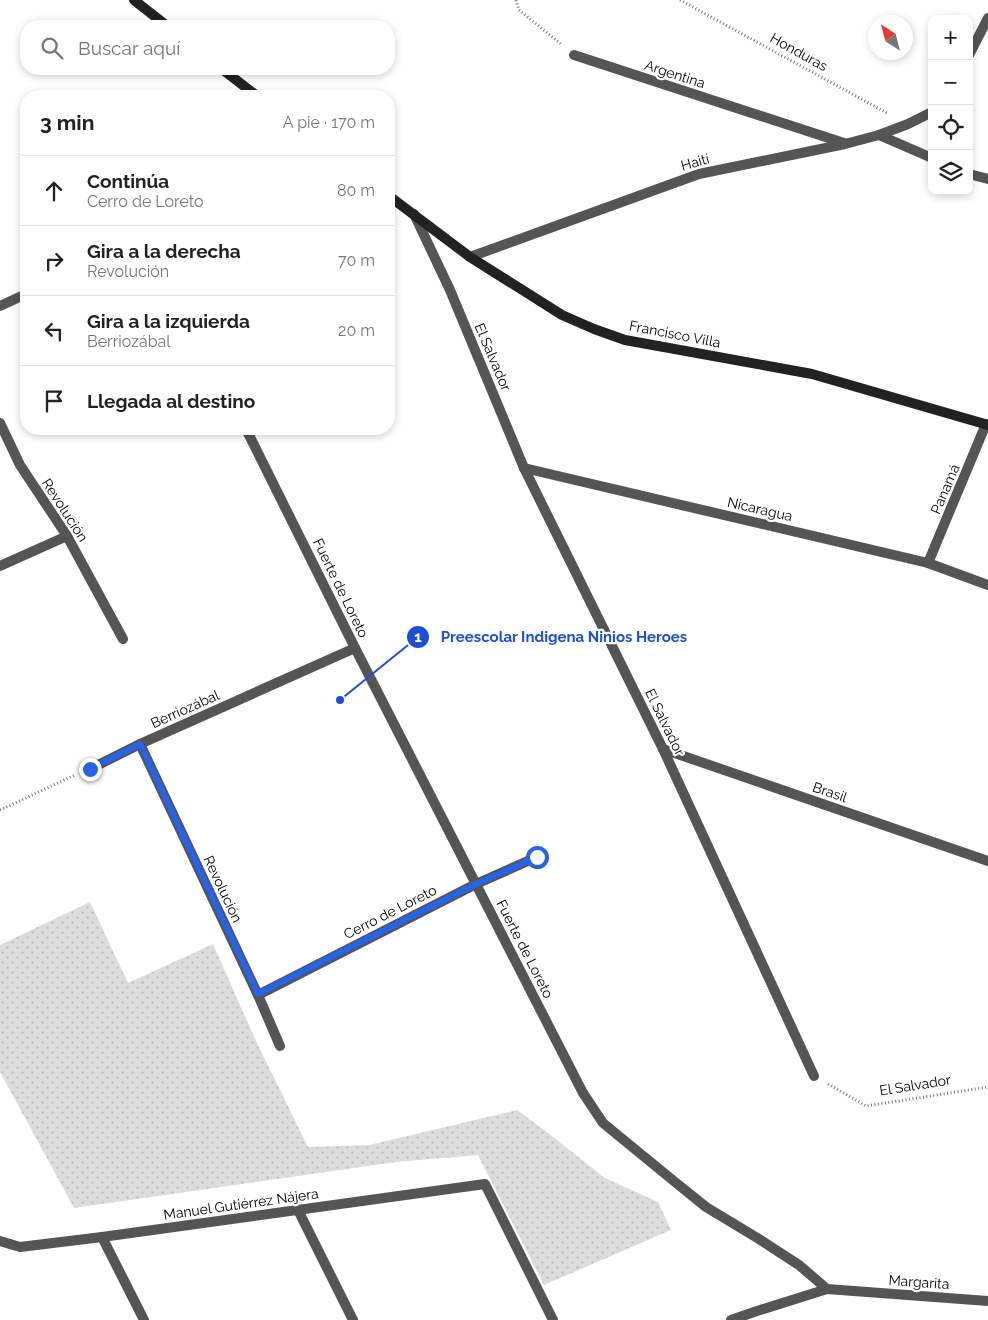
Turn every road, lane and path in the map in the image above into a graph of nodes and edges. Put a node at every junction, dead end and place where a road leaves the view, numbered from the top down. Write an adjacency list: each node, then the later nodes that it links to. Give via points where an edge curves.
1 (134, 0): 5 (street)
2 (516, 0): 7 (path, via 519,10)
3 (680, 0): 11 (path, Honduras)
4 (988, 18): 6 (street)
5 (159, 20)
6 (973, 47)
7 (574, 55): 13 (street, Argentina)
8 (230, 75): 9 (street)
9 (249, 90)
10 (928, 114): 11 (street, Haití)
11 (908, 124): 12 (street, Haití)
12 (879, 135): 13 (street, Haití); 14 (street)
13 (845, 144): 19 (street, Haití, via 699,174)
14 (928, 156)
15 (973, 175): 16 (street)
16 (988, 179)
17 (395, 200): 18 (street, Francisco Villa)
18 (414, 214): 19 (street, Francisco Villa); 25 (street, El Salvador, via 450,290)
19 (470, 257): 23 (street, Francisco Villa, via 562,315 625,340 812,374)
20 (20, 297): 21 (street)
21 (0, 306)
22 (0, 423): 26 (street, Revolución, via 20,465)
23 (987, 425): 27 (street, Panamá)
24 (249, 435): 31 (street, Fuerte de Loreto)
25 (524, 468): 27 (street, Nicaragua); 33 (street, El Salvador)
26 (67, 536): 28 (street); 30 (street, Revolución)
27 (928, 563): 29 (street, Nicaragua)
28 (0, 566)
29 (988, 585)
30 (123, 639)
31 (355, 648): 32 (street, Berriozábal); 38 (street, Fuerte de Loreto)
32 (140, 744): 34 (street, Berriozábal); 39 (street, Revolución)
33 (663, 749): 37 (street, Brasil); 41 (street, El Salvador)
34 (90, 769): 35 (path)
35 (0, 810)
36 (537, 857): 38 (street, Cerro de Loreto)
37 (988, 861)
38 (476, 884): 39 (street, Cerro de Loreto); 46 (street, Fuerte de Loreto, via 583,1093 603,1123 706,1207 799,1265)
39 (258, 994): 40 (street, Revolución)
40 (280, 1046)
41 (814, 1076): 42 (path, El Salvador, via 866,1106)
42 (988, 1087)
43 (298, 1210): 44 (street, Manuel Gutiérrez Nájera); 50 (street); 51 (street, Manuel Gutiérrez Nájera, via 485,1184)
44 (102, 1237): 45 (street, Manuel Gutiérrez Nájera, via 20,1246); 49 (street)
45 (0, 1241)
46 (827, 1289): 47 (street, Margarita); 48 (street)
47 (988, 1301)
48 (759, 1315): 52 (street)
49 (144, 1320)
50 (353, 1320)
51 (553, 1320)
52 (732, 1320)

